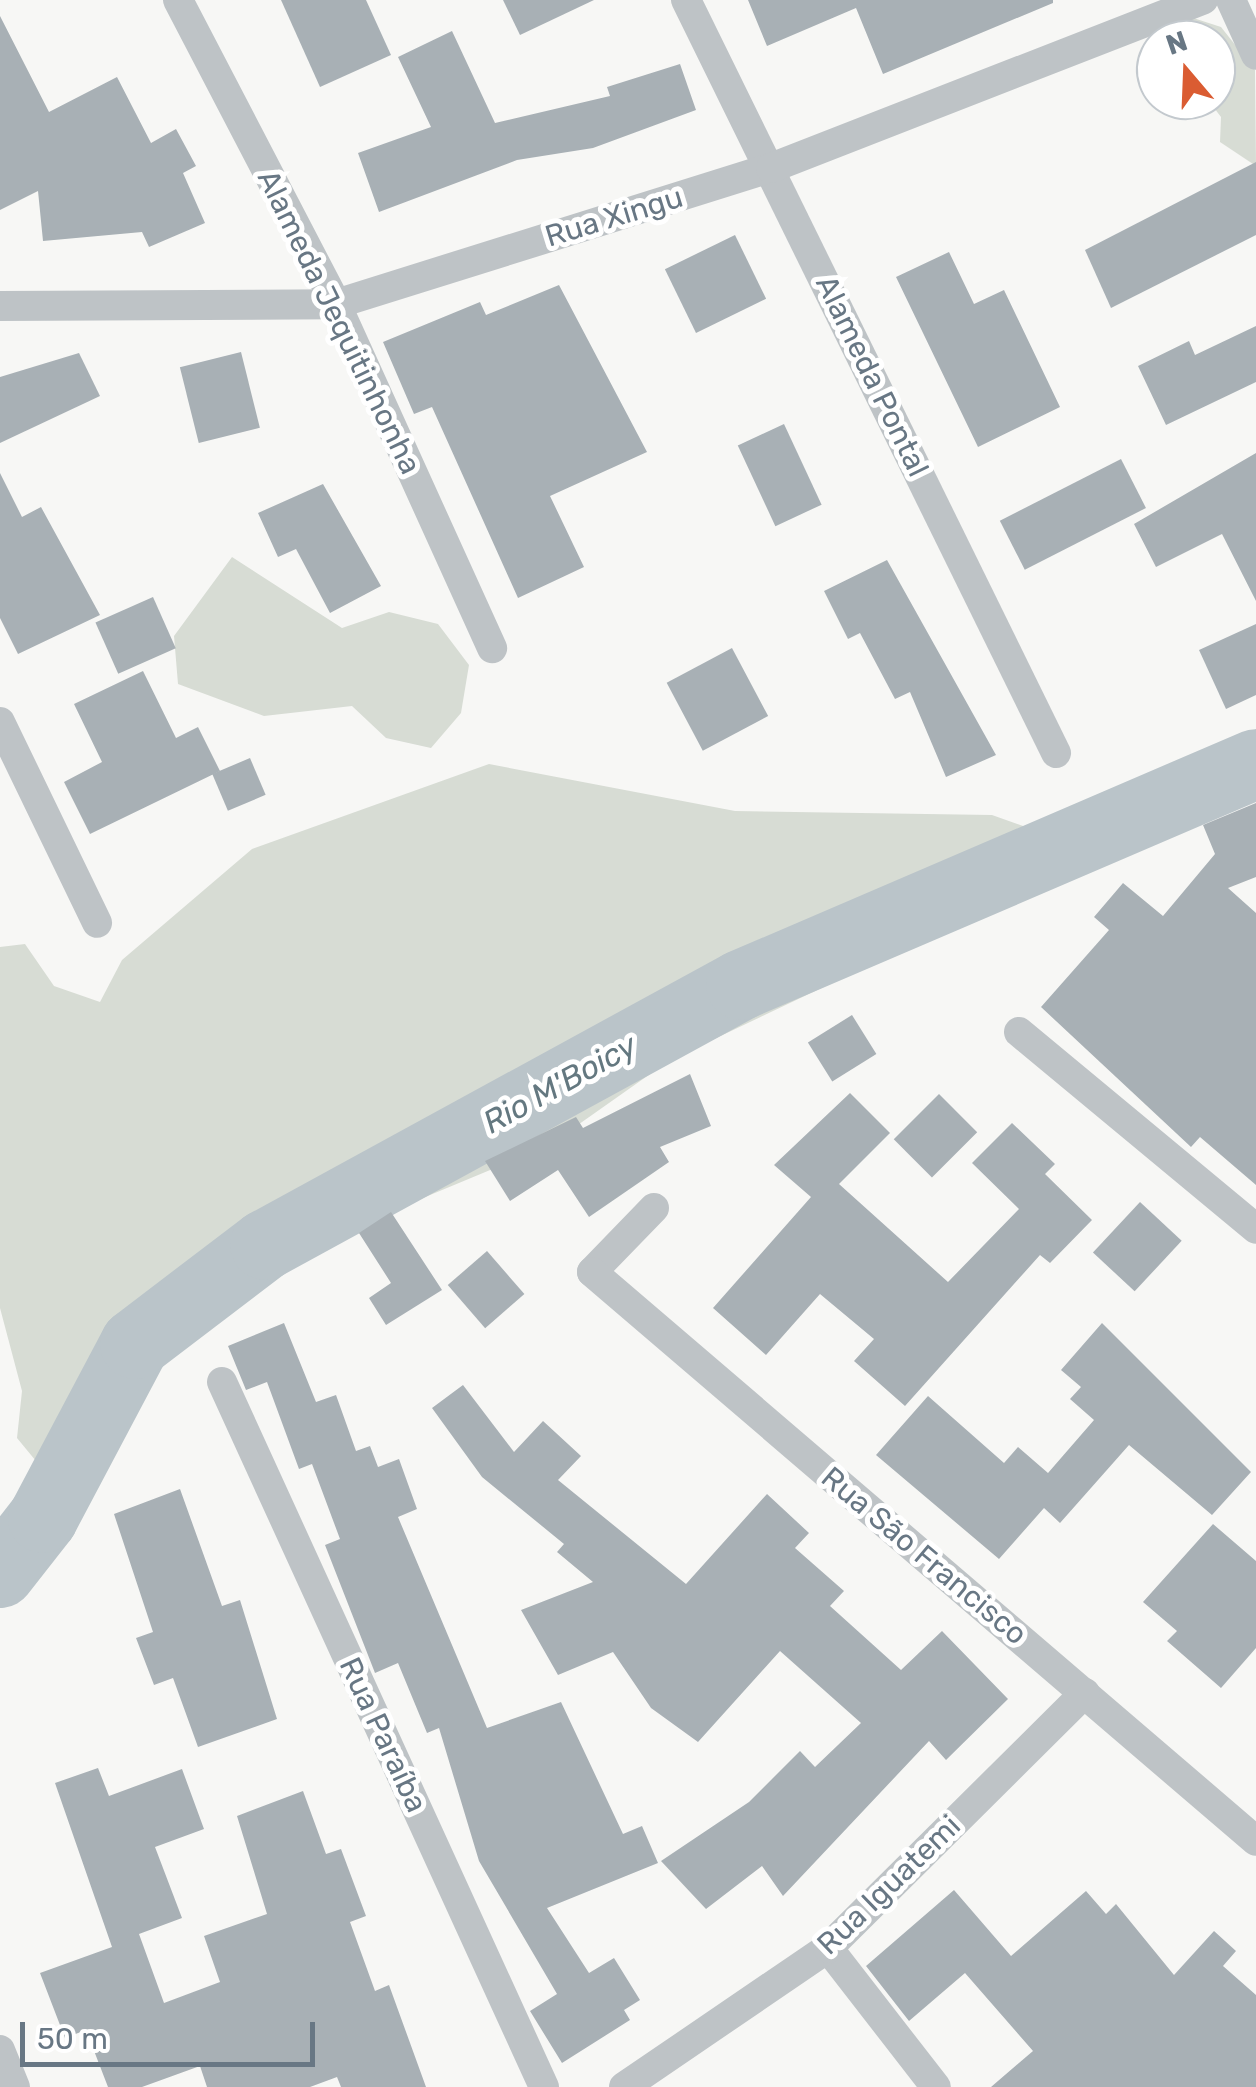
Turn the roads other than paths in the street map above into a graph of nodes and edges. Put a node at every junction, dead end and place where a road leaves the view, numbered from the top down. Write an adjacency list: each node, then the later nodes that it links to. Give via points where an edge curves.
1 (178, 0): 7 (street, Alameda Jequitinhonha)
2 (686, 0): 6 (street, Alameda Pontal)
3 (1203, 0): 6 (street, Rua Xingu)
4 (1231, 0): 5 (street)
5 (1256, 54)
6 (771, 168): 7 (street, Rua Xingu); 11 (street, Alameda Pontal)
7 (336, 304): 8 (street, Rua Xingu); 9 (street, Alameda Jequitinhonha)
8 (0, 306)
9 (492, 648)
10 (0, 722): 12 (street)
11 (1056, 753)
12 (97, 924)
13 (1019, 1032): 15 (street)
14 (654, 1208): 17 (street, Rua São Francisco, via 592,1272)
15 (1256, 1229)
16 (222, 1382): 22 (street, Rua Paraíba)
17 (1085, 1693): 18 (street, Rua São Francisco); 19 (street, Rua Iguatemi)
18 (1256, 1841)
19 (828, 1948): 23 (street, Rua Iguatemi); 24 (street)
20 (0, 2050): 21 (street)
21 (15, 2087)
22 (544, 2087)
23 (624, 2087)
24 (936, 2087)

